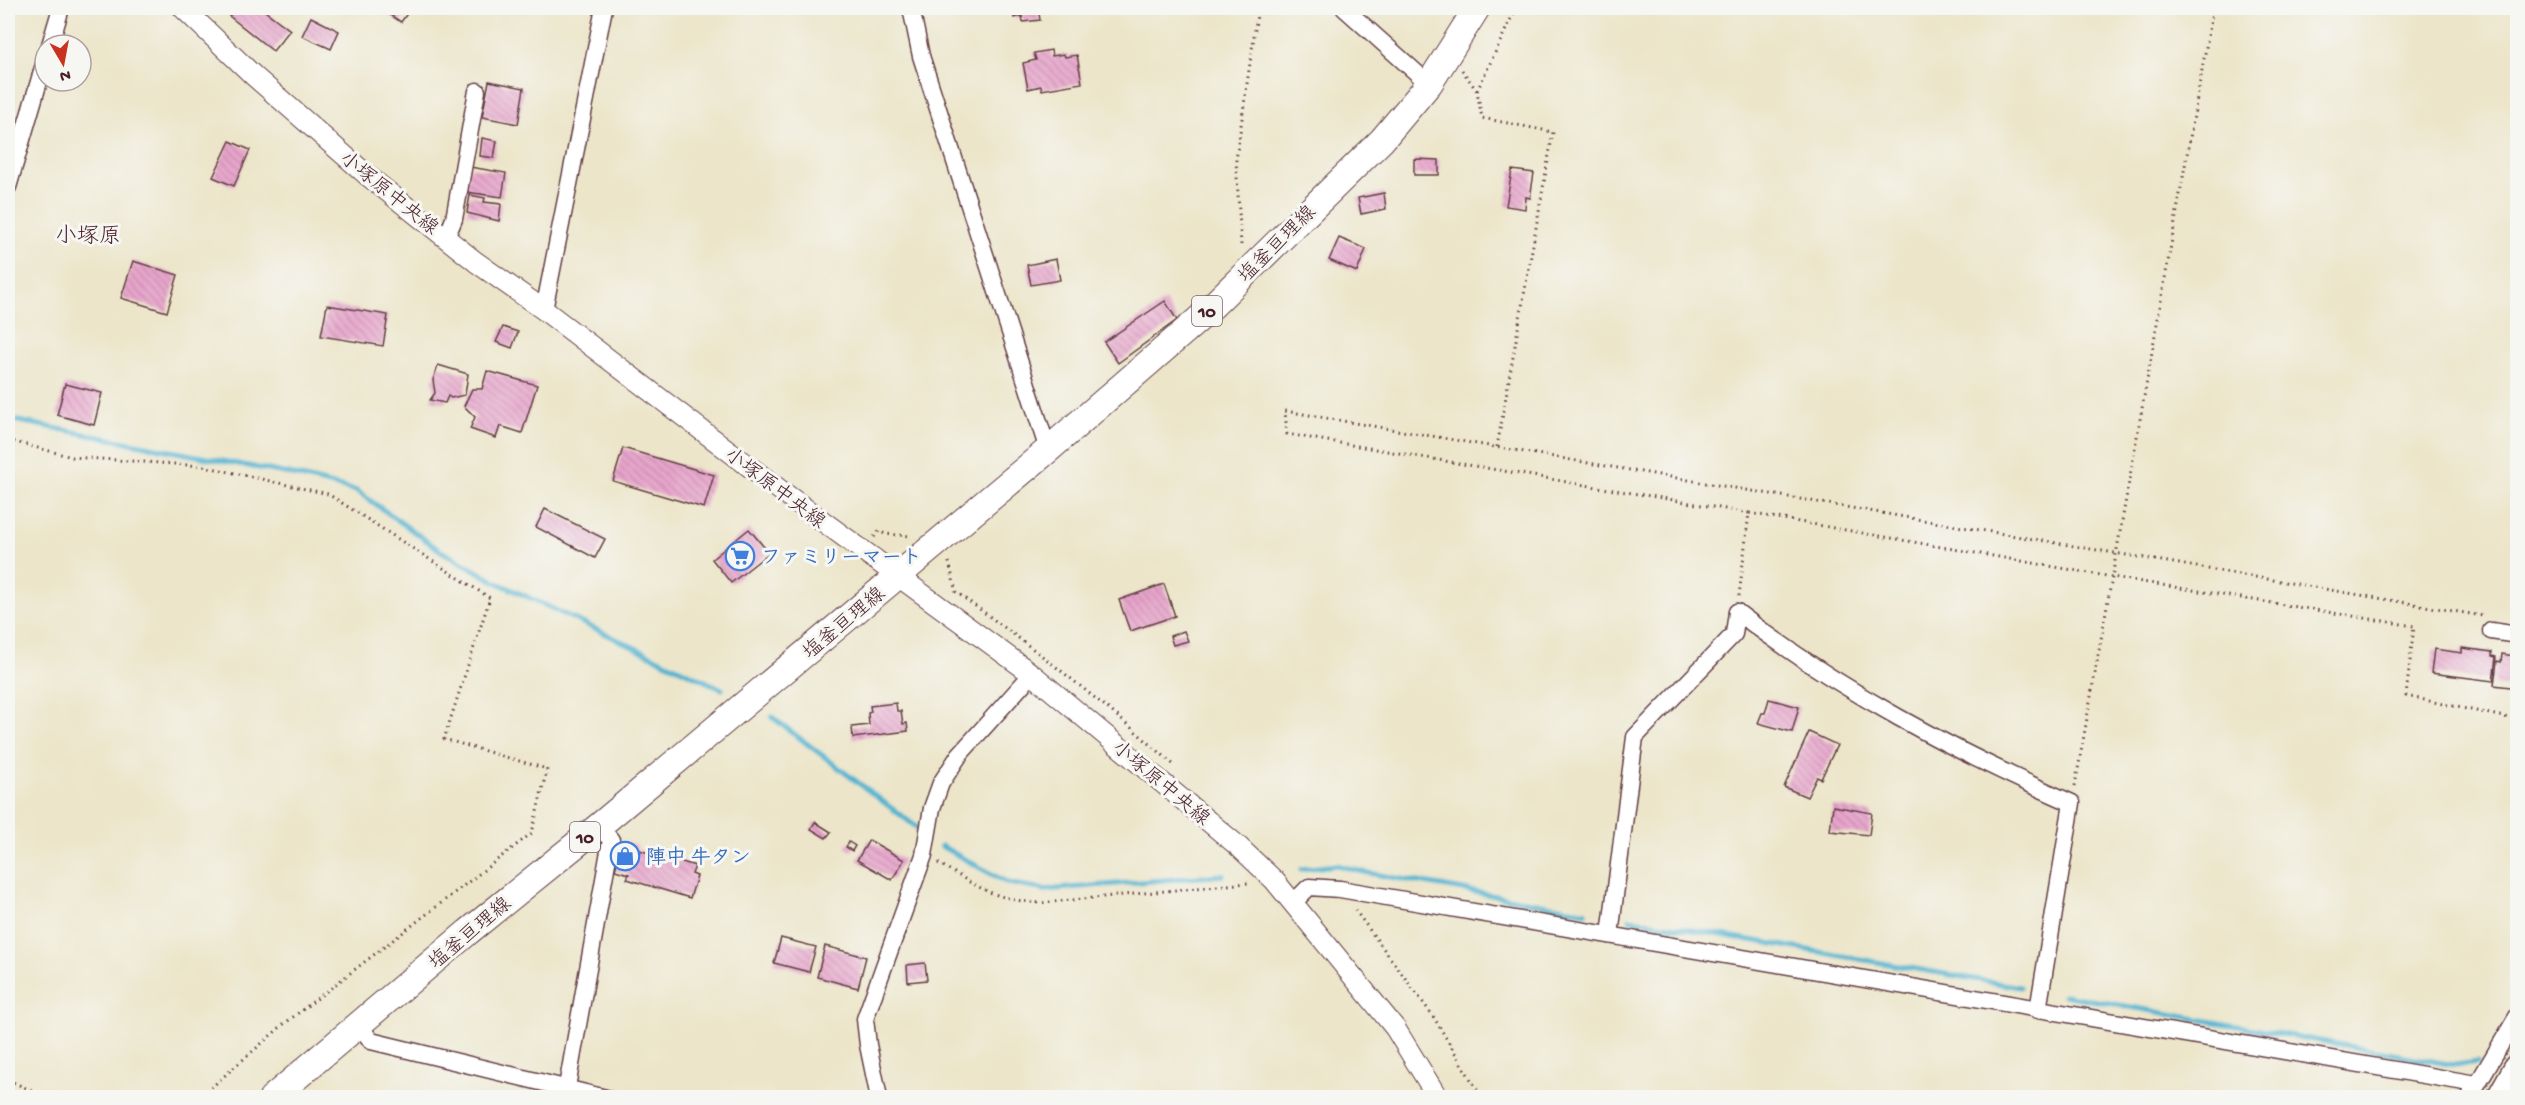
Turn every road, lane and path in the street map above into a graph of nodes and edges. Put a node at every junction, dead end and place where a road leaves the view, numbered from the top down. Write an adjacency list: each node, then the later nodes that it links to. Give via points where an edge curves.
1 (61, 8): 10 (street)
2 (183, 8): 15 (street, 小塚原中央線, via 263,85)
3 (604, 8): 17 (street)
4 (911, 8): 20 (street, via 921,56)
5 (1258, 8): 16 (path, via 1236,160)
6 (1344, 8): 11 (street)
7 (1477, 8): 11 (main road, 塩釜亘理線 / 10)
8 (1516, 8): 19 (path, via 1477,91 1482,118 1553,132)
9 (2213, 8): 24 (path)
10 (54, 33)
11 (1429, 84): 20 (main road, 塩釜亘理線 / 10, via 1382,140 1200,318)
12 (477, 91): 15 (street, via 454,219)
13 (36, 93): 14 (street)
14 (8, 187)
15 (446, 238): 17 (street, 小塚原中央線)
16 (1240, 245)
17 (544, 310): 26 (street, 小塚原中央線)
18 (8, 440): 49 (path, via 72,457 203,466 328,494 490,598 444,739 547,769 532,833 284,1024)
19 (1497, 447): 21 (path, via 1285,411 1287,434); 24 (path)
20 (1048, 450): 26 (main road, 塩釜亘理線 / 10)
21 (1749, 513): 27 (path); 29 (path)
22 (914, 536): 23 (path, via 879,531)
23 (873, 537)
24 (2117, 553): 27 (path); 30 (path)
25 (951, 564): 28 (path, via 952,581)
26 (897, 577): 32 (street, 小塚原中央線); 35 (main road, 塩釜亘理線 / 10)
27 (2112, 577): 33 (path, via 2414,626 2406,696); 34 (path)
28 (945, 588)
29 (1737, 612): 34 (street, via 1788,651 1930,737); 40 (street, via 1734,634 1635,737)
30 (2493, 624): 31 (street)
31 (2517, 635)
32 (1032, 674): 36 (street, via 960,754 941,783 932,807); 37 (street, 小塚原中央線)
33 (2517, 720)
34 (2072, 803): 41 (street)
35 (598, 826): 43 (main road, 塩釜亘理線 / 10); 46 (street, via 611,840)
36 (924, 855): 37 (path, via 990,894 1041,903); 52 (street, via 865,1019)
37 (1274, 880): 39 (street, 小塚原中央線)
38 (1340, 889): 39 (street, via 1309,887); 40 (street); 54 (path, via 1432,1016)
39 (1293, 903): 53 (street, 小塚原中央線, via 1395,1028)
40 (1610, 935): 41 (street)
41 (2038, 1010): 47 (street)
42 (2517, 1014): 47 (street)
43 (359, 1024): 46 (street, via 371,1041); 50 (main road, 塩釜亘理線 / 10)
44 (2517, 1068): 47 (highway)
45 (8, 1080): 48 (path)
46 (566, 1093): 51 (street)
47 (2482, 1093)
48 (48, 1098)
49 (199, 1098)
50 (272, 1098)
51 (606, 1098)
52 (879, 1098)
53 (1438, 1098)
54 (1482, 1098)

